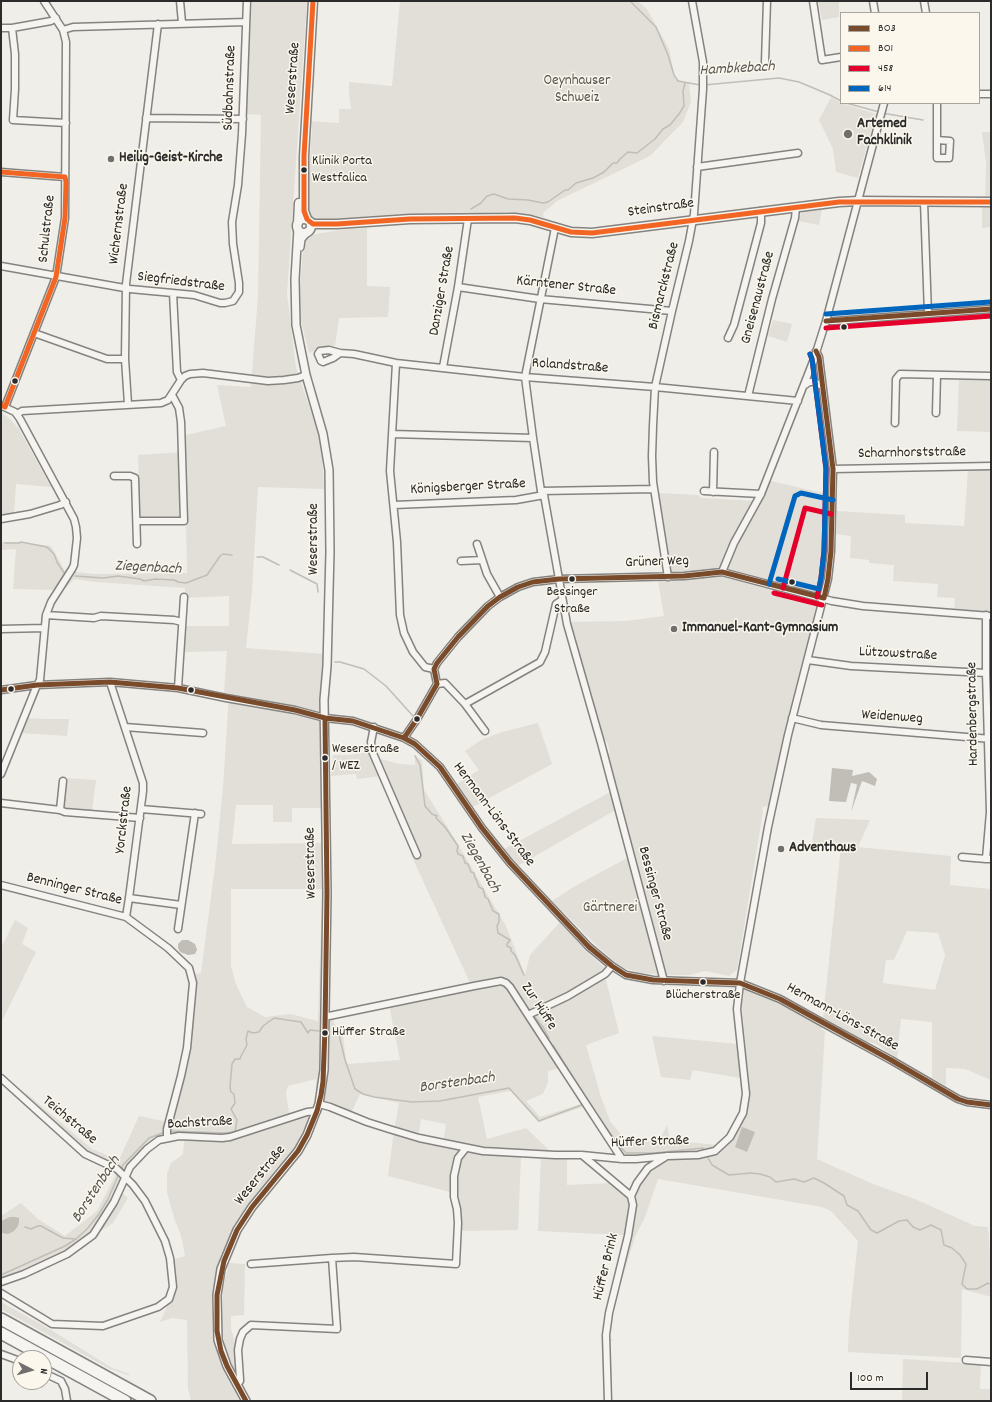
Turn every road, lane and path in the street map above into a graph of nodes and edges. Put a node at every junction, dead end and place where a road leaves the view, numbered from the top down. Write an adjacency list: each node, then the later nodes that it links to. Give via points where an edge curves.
1 (44, 1): 12 (street, Schulstraße)
2 (180, 1): 14 (street)
3 (247, 1): 13 (street, Südbahnstraße)
4 (313, 1): 30 (main road, Weserstraße)
5 (692, 1): 31 (street, Bismarckstraße, via 703,62)
6 (767, 1): 20 (street)
7 (814, 1): 19 (street, via 822,60)
8 (873, 1): 10 (street)
9 (924, 1): 11 (street)
10 (875, 12)
11 (926, 12)
12 (56, 18): 17 (street); 18 (street, Schulstraße)
13 (246, 22): 14 (street); 26 (street, Südbahnstraße)
14 (182, 23): 15 (street)
15 (158, 24): 18 (street, via 73,27); 25 (street, Wichernstraße)
16 (1, 28): 17 (street)
17 (12, 28): 27 (street, via 16,89 13,120)
18 (63, 30): 27 (street, Schulstraße, via 66,42)
19 (840, 57)
20 (765, 62)
21 (980, 94): 22 (street)
22 (991, 94)
23 (937, 104): 28 (street)
24 (884, 106): 34 (street)
25 (146, 118): 26 (street); 49 (street, Wichernstraße)
26 (243, 119): 52 (street, Südbahnstraße, via 238,185 232,222 239,283)
27 (66, 123): 33 (street, Schulstraße)
28 (938, 140)
29 (798, 153): 31 (street)
30 (304, 156): 41 (main road, Weserstraße, via 304,212); 43 (main road, Weserstraße)
31 (697, 167): 40 (street, Bismarckstraße)
32 (1, 172): 33 (street)
33 (66, 177): 47 (street, Schulstraße, via 65,218)
34 (858, 201): 35 (main road, Steinstraße); 37 (main road, Steinstraße); 57 (street)
35 (924, 202): 36 (main road, Steinstraße); 56 (street)
36 (991, 202)
37 (796, 207): 38 (main road, Steinstraße); 74 (street, Gneisenaustraße)
38 (761, 211): 40 (main road, Steinstraße); 59 (street, via 762,224 734,326)
39 (468, 219): 42 (main road, Steinstraße, via 410,219); 44 (main road, Steinstraße, via 515,218); 48 (street, Danziger Straße)
40 (693, 219): 44 (main road, Steinstraße, via 592,233); 55 (street, Bismarckstraße)
41 (308, 220): 42 (main road, Steinstraße, via 318,224); 43 (main road, via 301,220); 45 (main road, via 311,227)
42 (337, 224): 45 (main road, Steinstraße)
43 (298, 225): 45 (main road, via 300,231); 51 (street, Weserstraße)
44 (555, 228): 53 (street, Bessinger Straße)
45 (308, 231): 51 (street, Weserstraße, via 301,239)
46 (1, 266): 47 (street, Siegfriedstraße)
47 (56, 277): 49 (street, Siegfriedstraße); 58 (street, Schulstraße)
48 (458, 287): 53 (street, Kärntener Straße); 64 (street, Danziger Straße)
49 (126, 289): 50 (street, Siegfriedstraße); 62 (street, Wichernstraße)
50 (173, 293): 52 (street, Siegfriedstraße, via 194,295 225,304 233,301); 69 (street, via 177,372)
51 (295, 293): 65 (street, Weserstraße, via 296,325)
52 (237, 295)
53 (540, 299): 55 (street, Kärntener Straße); 68 (street, Bessinger Straße)
54 (991, 309): 56 (street)
55 (672, 310): 72 (street, Bismarckstraße)
56 (928, 314): 57 (street)
57 (826, 321): 60 (street)
58 (34, 333): 62 (street, via 107,359); 77 (street, Schulstraße)
59 (728, 338)
60 (816, 351): 70 (street); 71 (street)
61 (340, 353): 63 (street, Rolandstraße)
62 (125, 359): 76 (street, Wichernstraße)
63 (396, 363): 64 (street, Rolandstraße); 81 (street)
64 (443, 367): 68 (street, Rolandstraße)
65 (306, 375): 69 (street, via 268,381 197,373 184,376); 121 (street, Weserstraße, via 321,428 329,470 330,552)
66 (936, 375): 67 (street); 78 (street); 80 (street, via 897,376)
67 (991, 376)
68 (525, 377): 72 (street, Rolandstraße); 82 (street, Bessinger Straße)
69 (181, 380): 73 (street)
70 (805, 385): 71 (street, via 814,382); 75 (street)
71 (822, 386): 85 (street)
72 (655, 387): 74 (street, Rolandstraße); 87 (street, Bismarckstraße, via 652,456)
73 (172, 395): 76 (street, via 161,403); 95 (street, via 181,422 184,520)
74 (748, 396): 75 (street, Rolandstraße)
75 (798, 401): 91 (street)
76 (128, 404): 79 (street, via 22,411)
77 (3, 406): 79 (street)
78 (936, 413)
79 (17, 414): 92 (street)
80 (895, 423)
81 (392, 434): 82 (street); 93 (street, via 390,471)
82 (532, 438): 90 (street, Bessinger Straße)
83 (714, 452): 89 (street)
84 (991, 466): 85 (street, Scharnhorststraße)
85 (833, 469): 105 (street, via 831,551)
86 (114, 476): 95 (street, via 136,478)
87 (654, 489): 90 (street, Königsberger Straße); 101 (street, Bismarckstraße)
88 (704, 491): 89 (street)
89 (713, 492): 91 (street)
90 (542, 493): 93 (street, Königsberger Straße, via 516,500); 102 (street, Bessinger Straße)
91 (761, 494): 100 (street, via 743,525)
92 (66, 502): 94 (street, via 30,514); 107 (street, via 76,527 74,564)
93 (394, 505): 113 (street, via 400,615 404,633 425,667)
94 (1, 519)
95 (137, 521): 96 (street)
96 (137, 544)
97 (477, 544): 98 (street)
98 (482, 560): 99 (street); 103 (street)
99 (461, 561)
100 (722, 572): 101 (street, Grüner Weg); 105 (street, Grüner Weg)
101 (668, 577): 102 (street, Grüner Weg)
102 (559, 579): 103 (street, Grüner Weg, via 533,582); 106 (street, Bessinger Straße)
103 (500, 597): 113 (street, Grüner Weg, via 458,636)
104 (184, 598): 109 (street)
105 (824, 598): 108 (street, Grüner Weg, via 864,606); 112 (street)
106 (562, 600): 120 (street, via 556,604 545,652 540,662); 144 (street, Bessinger Straße)
107 (46, 615): 109 (street); 110 (street)
108 (988, 616): 114 (street, Hardenbergstraße)
109 (182, 622): 118 (street)
110 (44, 628): 111 (street); 117 (street, via 40,680)
111 (1, 629)
112 (808, 660): 114 (street, Lützowstraße, via 851,666); 122 (street)
113 (434, 669): 116 (street)
114 (986, 673): 128 (street, Hardenbergstraße)
115 (110, 682): 117 (street, Hermann-Löns-Straße); 118 (street, Hermann-Löns-Straße); 123 (street, Yorckstraße)
116 (437, 684): 120 (street, via 445,683); 127 (street)
117 (37, 685): 119 (street, Hermann-Löns-Straße); 129 (street)
118 (178, 688): 121 (street, Hermann-Löns-Straße)
119 (1, 690)
120 (465, 704): 125 (street)
121 (325, 718): 124 (street, Hermann-Löns-Straße, via 353,721); 146 (street, Weserstraße)
122 (792, 718): 128 (street, Weidenweg, via 821,725); 145 (street, via 768,827)
123 (125, 727): 126 (street); 132 (street, Yorckstraße, via 143,783)
124 (374, 727): 127 (street, Hermann-Löns-Straße); 135 (street, via 372,751)
125 (485, 731)
126 (203, 733)
127 (404, 738): 143 (street, Hermann-Löns-Straße, via 415,744 440,767 482,828 510,863 590,947)
128 (990, 739): 137 (street, Hardenbergstraße)
129 (1, 774)
130 (63, 781): 133 (street)
131 (1, 803): 133 (street)
132 (141, 809): 134 (street, Yorckstraße); 140 (street, via 198,813)
133 (60, 810): 134 (street)
134 (140, 818): 139 (street, Yorckstraße)
135 (417, 855)
136 (962, 857): 137 (street)
137 (988, 859)
138 (1, 885): 141 (street, Benninger Straße)
139 (130, 898): 140 (street); 141 (street, Yorckstraße)
140 (181, 905): 142 (street)
141 (126, 917): 151 (street, Benninger Straße, via 168,948 189,968 192,975 187,1048)
142 (178, 929)
143 (612, 966): 144 (street, Hermann-Löns-Straße, via 626,975); 147 (street, via 605,974 568,996)
144 (664, 981): 145 (street, Hermann-Löns-Straße)
145 (740, 983): 149 (street, Hermann-Löns-Straße, via 780,999 958,1099); 154 (street, Hüffer Straße, via 737,1009 746,1094 743,1113 730,1137 714,1150 698,1155)
146 (325, 1015): 147 (street, Zur Hüffe, via 501,981 510,987); 150 (street, Weserstraße, via 323,1082)
147 (528, 1015): 155 (street, Zur Hüffe)
148 (1, 1078): 156 (street, Teichstraße, via 85,1154 117,1169)
149 (991, 1106)
150 (318, 1107): 151 (street, Bachstraße, via 230,1137); 152 (street, Hüffer Straße, via 330,1107 389,1129); 169 (street, Weserstraße, via 298,1151 252,1207 237,1230 222,1265 217,1295 218,1340)
151 (167, 1133): 156 (street, Bachstraße, via 142,1154)
152 (466, 1148): 153 (street, Hüffer Straße); 158 (street, via 458,1158 454,1176 458,1222 456,1264 354,1257)
153 (582, 1155): 155 (street, Hüffer Straße); 157 (street)
154 (668, 1156): 155 (street, Hüffer Straße); 157 (street, Hüffer Brink, via 648,1168)
155 (622, 1159)
156 (124, 1176): 160 (street, Bachstraße, via 114,1202 93,1235 67,1254); 161 (street, Teichstraße, via 145,1201 165,1241 170,1258 173,1287 169,1299 158,1307 103,1326 70,1325 52,1324)
157 (631, 1196): 174 (street, Hüffer Brink, via 633,1205 628,1236 606,1335)
158 (332, 1258): 159 (street); 169 (street, via 337,1329 251,1325 240,1339 240,1381)
159 (251, 1264)
160 (1, 1282)
161 (1, 1293)
162 (1, 1319): 172 (highway)
163 (1, 1333): 171 (highway)
164 (1, 1354): 165 (street)
165 (12, 1358)
166 (966, 1360): 167 (street)
167 (991, 1362)
168 (52, 1377): 170 (street, via 61,1381)
169 (237, 1385): 173 (street, Weserstraße)
170 (67, 1401)
171 (125, 1401)
172 (150, 1401)
173 (246, 1401)
174 (608, 1401)

